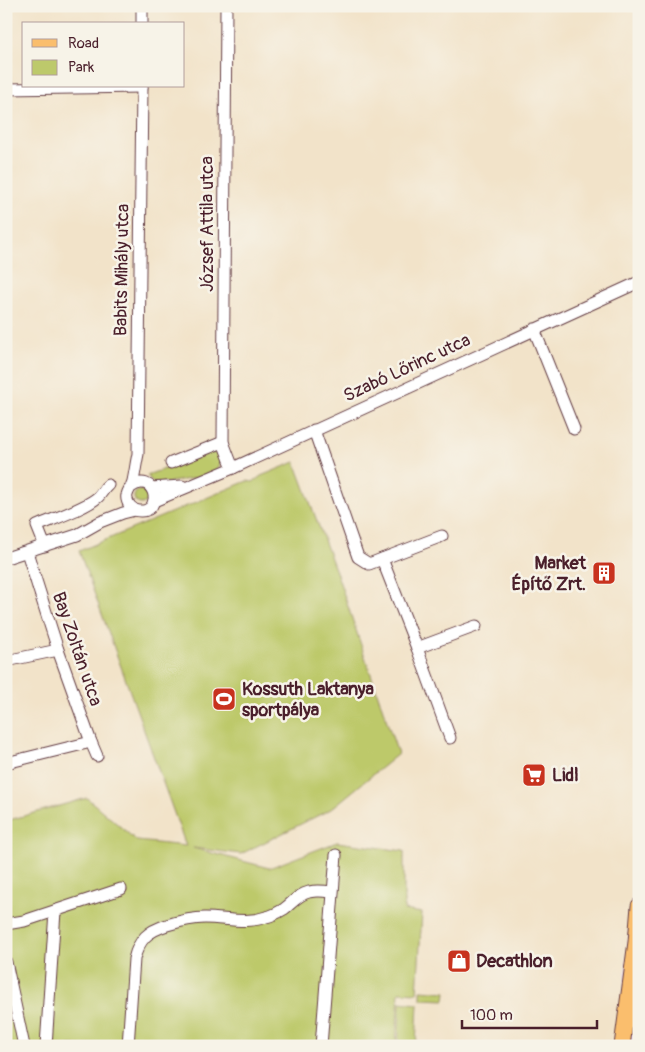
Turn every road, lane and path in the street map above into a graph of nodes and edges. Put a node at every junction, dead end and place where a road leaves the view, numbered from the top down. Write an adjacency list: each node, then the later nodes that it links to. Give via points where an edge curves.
1 (142, 6): 3 (street)
2 (226, 6): 11 (street, József Attila utca)
3 (142, 22)
4 (74, 88): 6 (street)
5 (142, 88): 12 (street, Babits Mihály utca)
6 (6, 89)
7 (639, 282): 8 (street, Szabó Lőrinc utca)
8 (534, 329): 9 (street); 10 (street, Szabó Lőrinc utca)
9 (574, 429)
10 (314, 430): 14 (street, Szabó Lőrinc utca); 26 (street, via 358,556 369,564)
11 (223, 442): 13 (street); 14 (street)
12 (138, 454): 16 (street, Babits Mihály utca); 18 (street, Babits Mihály utca)
13 (171, 463)
14 (233, 468): 17 (street, Szabó Lőrinc utca)
15 (108, 484): 23 (street, via 99,496 86,504 37,526)
16 (148, 485): 17 (street, Szabó Lőrinc utca); 18 (street, via 135,484); 19 (street, via 155,496)
17 (189, 486): 19 (street, Szabó Lőrinc utca)
18 (129, 491): 20 (street, via 128,504); 21 (street)
19 (154, 501): 20 (street, via 145,510)
20 (135, 510): 21 (street)
21 (100, 522): 23 (street, via 77,535)
22 (442, 536): 26 (street)
23 (45, 546): 24 (street)
24 (27, 552): 25 (street); 29 (street, Bay Zoltán utca)
25 (6, 558)
26 (382, 559): 28 (street)
27 (476, 626): 28 (street)
28 (417, 648): 31 (street)
29 (58, 650): 30 (street); 32 (street, Bay Zoltán utca)
30 (6, 662)
31 (450, 738)
32 (91, 742): 33 (street, Bay Zoltán utca); 34 (street)
33 (97, 756)
34 (6, 763)
35 (336, 856): 37 (street)
36 (120, 889): 39 (street)
37 (332, 892): 45 (street, via 309,892 267,917 253,920 189,919 150,932 136,948); 46 (street)
38 (639, 906): 42 (main road)
39 (55, 911): 40 (street); 44 (street)
40 (6, 924)
41 (6, 962): 43 (street)
42 (622, 1044)
43 (24, 1046)
44 (46, 1046)
45 (128, 1046)
46 (321, 1046)

